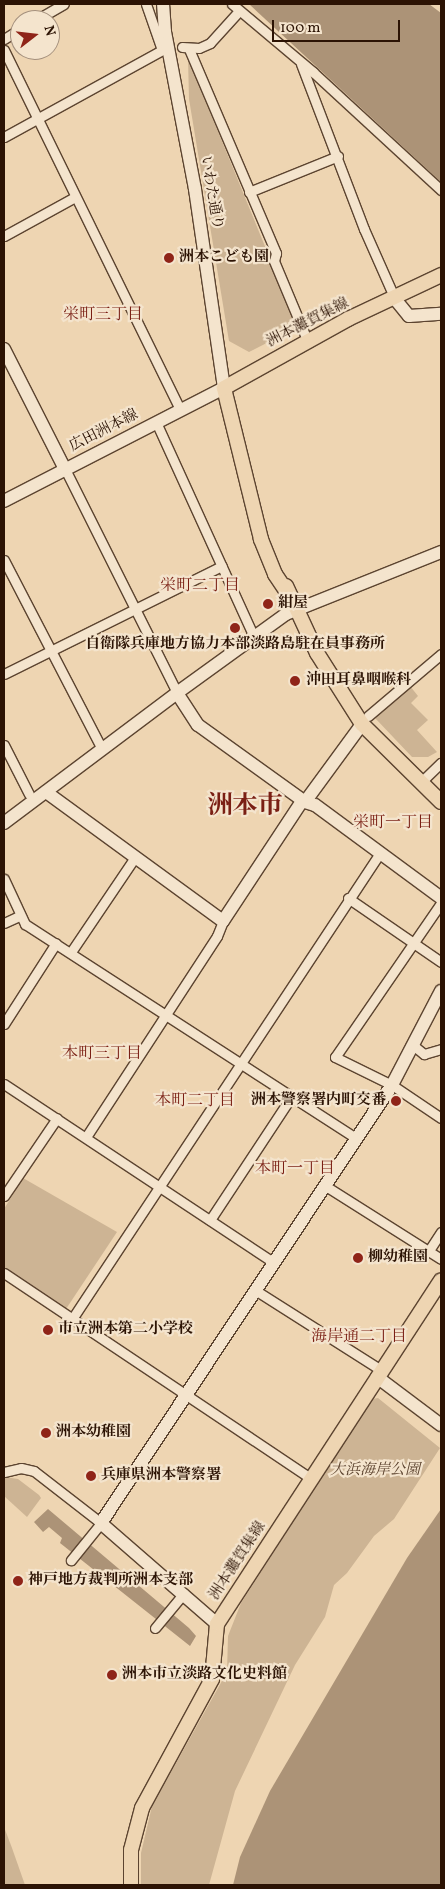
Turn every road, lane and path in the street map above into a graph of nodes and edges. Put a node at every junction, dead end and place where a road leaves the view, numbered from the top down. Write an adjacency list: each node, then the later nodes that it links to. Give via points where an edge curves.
1 (146, 4): 7 (street, via 162,50)
2 (163, 4): 19 (street, いわた通り)
3 (232, 4): 4 (street)
4 (239, 11): 6 (street); 11 (street, via 210,43 186,48)
5 (4, 50): 7 (street)
6 (300, 64): 9 (street); 10 (street)
7 (38, 118): 8 (street); 12 (street)
8 (4, 137)
9 (338, 156): 11 (street); 15 (street, via 364,230)
10 (441, 190)
11 (249, 192): 17 (street, via 276,253 274,261)
12 (75, 197): 13 (street); 20 (street)
13 (4, 236)
14 (441, 275): 15 (main road, 洲本灘賀集線)
15 (395, 299): 16 (street, via 409,316); 17 (main road, 洲本灘賀集線)
16 (441, 314)
17 (307, 340): 19 (main road, 洲本灘賀集線)
18 (4, 349): 22 (street, 広田洲本線)
19 (224, 388): 20 (street, 広田洲本線); 28 (main road, via 231,422)
20 (180, 409): 21 (street, 広田洲本線)
21 (156, 422): 22 (street, 広田洲本線); 26 (street)
22 (65, 469): 23 (street); 27 (street)
23 (4, 501)
24 (441, 552): 28 (street)
25 (4, 560): 30 (street)
26 (222, 566): 27 (street); 29 (street)
27 (135, 607): 30 (street); 33 (street)
28 (295, 609): 29 (street); 34 (main road, via 332,681)
29 (254, 637): 33 (street)
30 (50, 651): 32 (street); 36 (street)
31 (441, 654): 34 (street)
32 (4, 674)
33 (177, 693): 36 (street); 41 (street, via 198,725)
34 (365, 720): 38 (main road); 41 (street)
35 (4, 745): 40 (street)
36 (102, 749): 39 (street)
37 (441, 763): 38 (street)
38 (420, 783): 42 (main road)
39 (46, 792): 43 (street); 45 (street)
40 (29, 794)
41 (304, 802): 44 (street, via 315,805); 50 (street)
42 (441, 802)
43 (4, 823)
44 (380, 854): 47 (street); 48 (street)
45 (135, 857): 50 (street); 54 (street)
46 (4, 879): 49 (street)
47 (348, 898): 53 (street); 62 (street)
48 (441, 899): 53 (street)
49 (19, 916): 51 (street); 52 (street, via 25,924)
50 (223, 921): 58 (street, via 217,936)
51 (4, 923)
52 (56, 943): 54 (street); 57 (street)
53 (414, 943): 55 (street); 64 (street, via 335,1057)
54 (71, 952): 58 (street)
55 (441, 962)
56 (441, 991): 60 (street)
57 (7, 1012): 59 (street)
58 (165, 1016): 62 (street); 68 (street)
59 (4, 1024)
60 (414, 1046): 61 (street, via 424,1054); 64 (street)
61 (441, 1049)
62 (239, 1063): 65 (street); 71 (street)
63 (4, 1084): 66 (street)
64 (392, 1085): 67 (street); 69 (street)
65 (291, 1097): 69 (street); 73 (street)
66 (57, 1118): 68 (street); 72 (street)
67 (441, 1118)
68 (86, 1137): 71 (street)
69 (356, 1138): 70 (street)
70 (324, 1185): 75 (street); 77 (street)
71 (159, 1187): 73 (street); 81 (street)
72 (4, 1196)
73 (210, 1220): 77 (street)
74 (441, 1232): 75 (street)
75 (428, 1252): 76 (street)
76 (441, 1260)
77 (273, 1262): 80 (street)
78 (4, 1273): 81 (street)
79 (441, 1281): 82 (main road, 洲本灘賀集線)
80 (255, 1290): 82 (street); 83 (street)
81 (72, 1318): 83 (street)
82 (379, 1373): 84 (street); 86 (main road, 洲本灘賀集線)
83 (186, 1396): 86 (street); 87 (street)
84 (441, 1425)
85 (4, 1472): 87 (street, via 21,1468 34,1471)
86 (310, 1478): 90 (main road, 洲本灘賀集線)
87 (101, 1523): 88 (street); 89 (street)
88 (71, 1560)
89 (184, 1593): 90 (street); 91 (street)
90 (217, 1624): 92 (main road, 洲本灘賀集線, via 212,1679 142,1808 131,1850)
91 (155, 1628)
92 (131, 1885)

